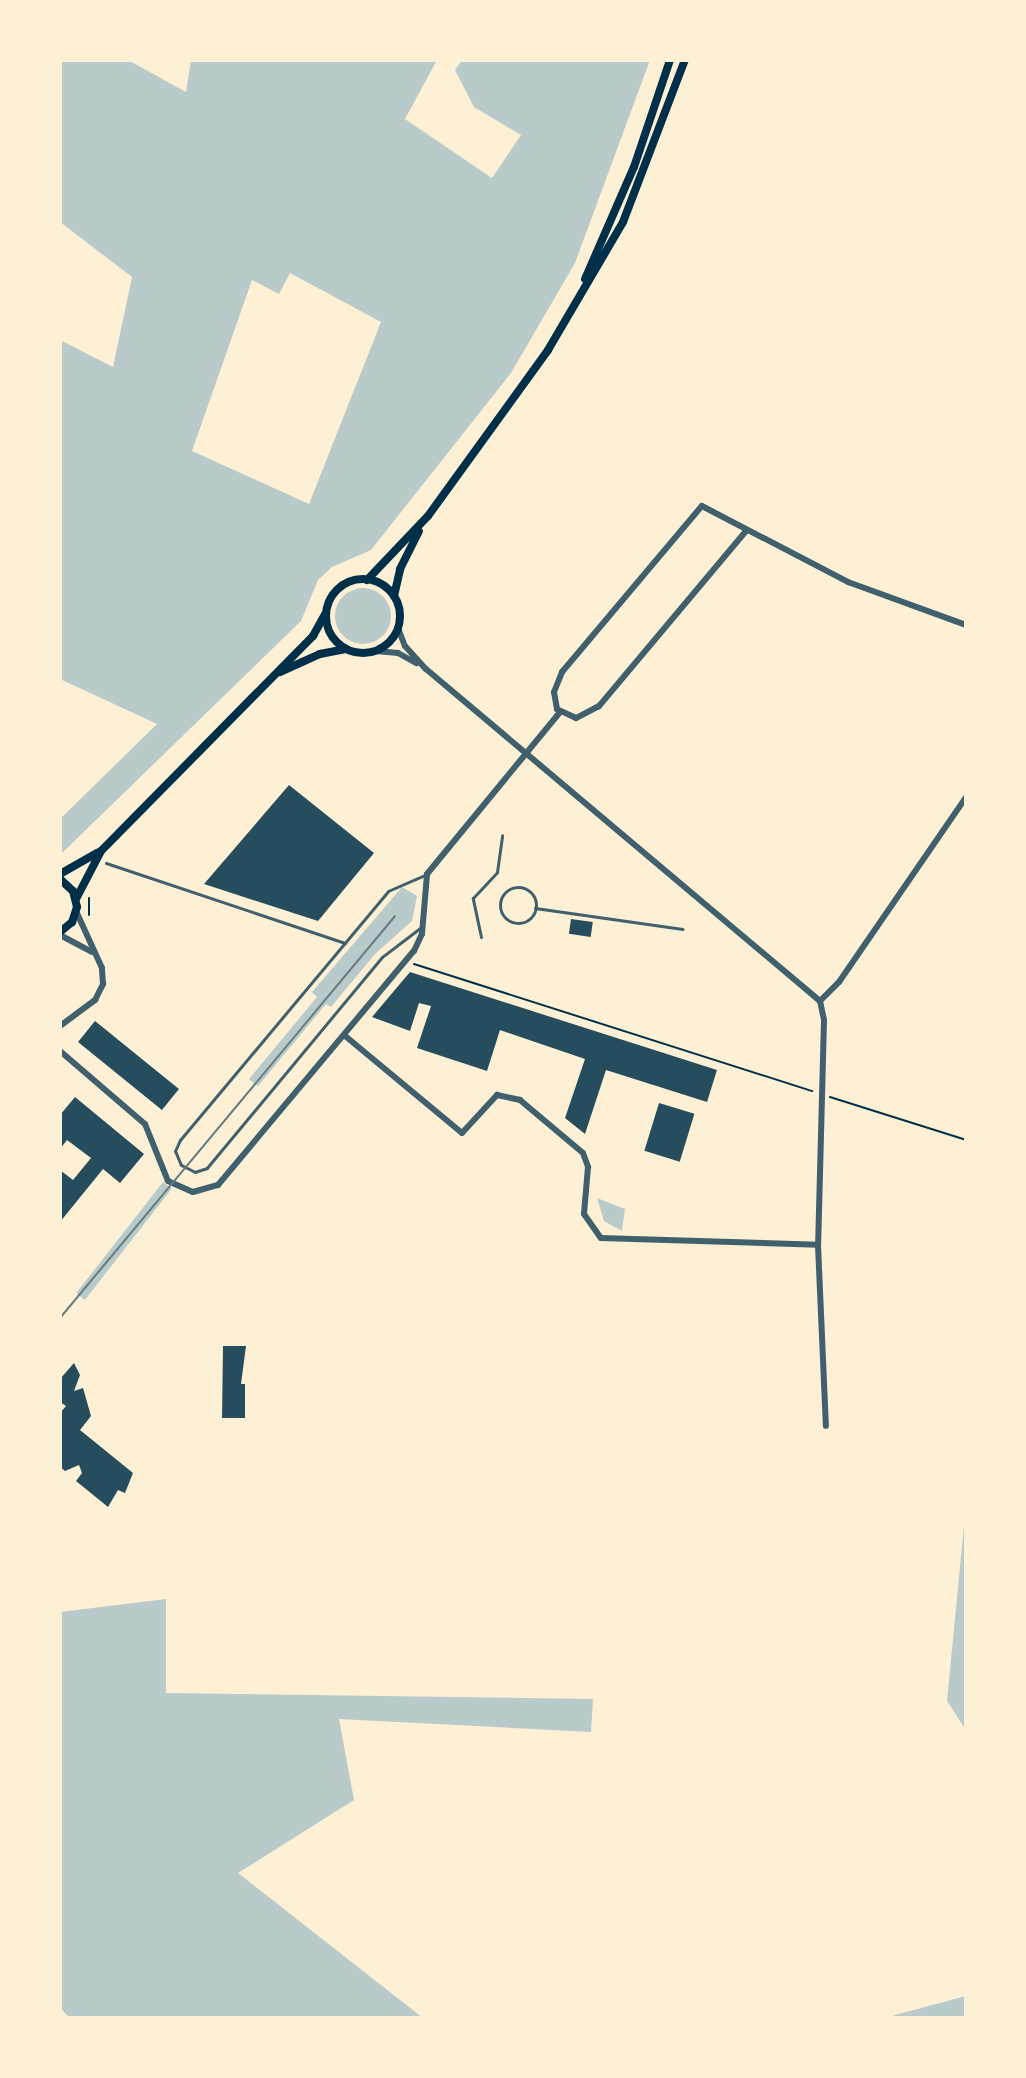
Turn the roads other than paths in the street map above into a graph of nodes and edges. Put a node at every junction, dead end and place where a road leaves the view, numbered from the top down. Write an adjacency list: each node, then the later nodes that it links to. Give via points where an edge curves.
1 (670, 60): 3 (main road, via 634,167)
2 (685, 60): 3 (main road, via 629,210)
3 (574, 306): 4 (main road, via 513,403)
4 (428, 516): 6 (main road); 7 (main road, via 402,562)
5 (746, 531): 9 (street, via 848,582); 15 (street, via 599,706 576,718); 15 (street, via 702,506 562,672 553,698)
6 (367, 580): 7 (main road); 8 (main road, via 339,588)
7 (394, 596): 10 (main road)
8 (326, 613): 11 (main road, via 331,634); 14 (main road, via 313,636)
9 (966, 625)
10 (398, 628): 12 (main road); 13 (street, via 405,646)
11 (346, 649): 12 (main road); 14 (main road, via 313,656)
12 (376, 651): 13 (street, via 398,653)
13 (426, 669): 16 (street)
14 (273, 677): 19 (main road)
15 (560, 712): 16 (street)
16 (527, 753): 21 (street); 32 (street)
17 (966, 797): 32 (street, via 839,982)
18 (502, 835): 29 (lane, via 504,849 495,875 473,898)
19 (101, 851): 22 (main road); 23 (main road)
20 (106, 863): 30 (lane)
21 (427, 874): 26 (street); 30 (lane, via 392,887)
22 (60, 876): 23 (main road)
23 (76, 899): 25 (main road)
24 (535, 908): 24 (lane, via 533,897 522,888 509,890 500,903 504,916 515,923 528,919); 27 (lane)
25 (76, 911): 28 (main road); 31 (street)
26 (422, 927): 30 (lane, via 399,939 382,957 207,1168 185,1168 175,1157 176,1145); 34 (street, via 407,960)
27 (683, 929)
28 (60, 934): 31 (street)
29 (481, 937)
30 (345, 943)
31 (97, 957): 33 (street, via 103,973 101,990)
32 (820, 1001): 36 (street, via 824,1020)
33 (60, 1026)
34 (344, 1035): 35 (street, via 218,1185 189,1192 162,1175 145,1124); 36 (street, via 462,1133 497,1095 520,1100 583,1153 588,1167 586,1220 606,1240)
35 (60, 1051)
36 (818, 1245): 37 (street)
37 (826, 1426)

